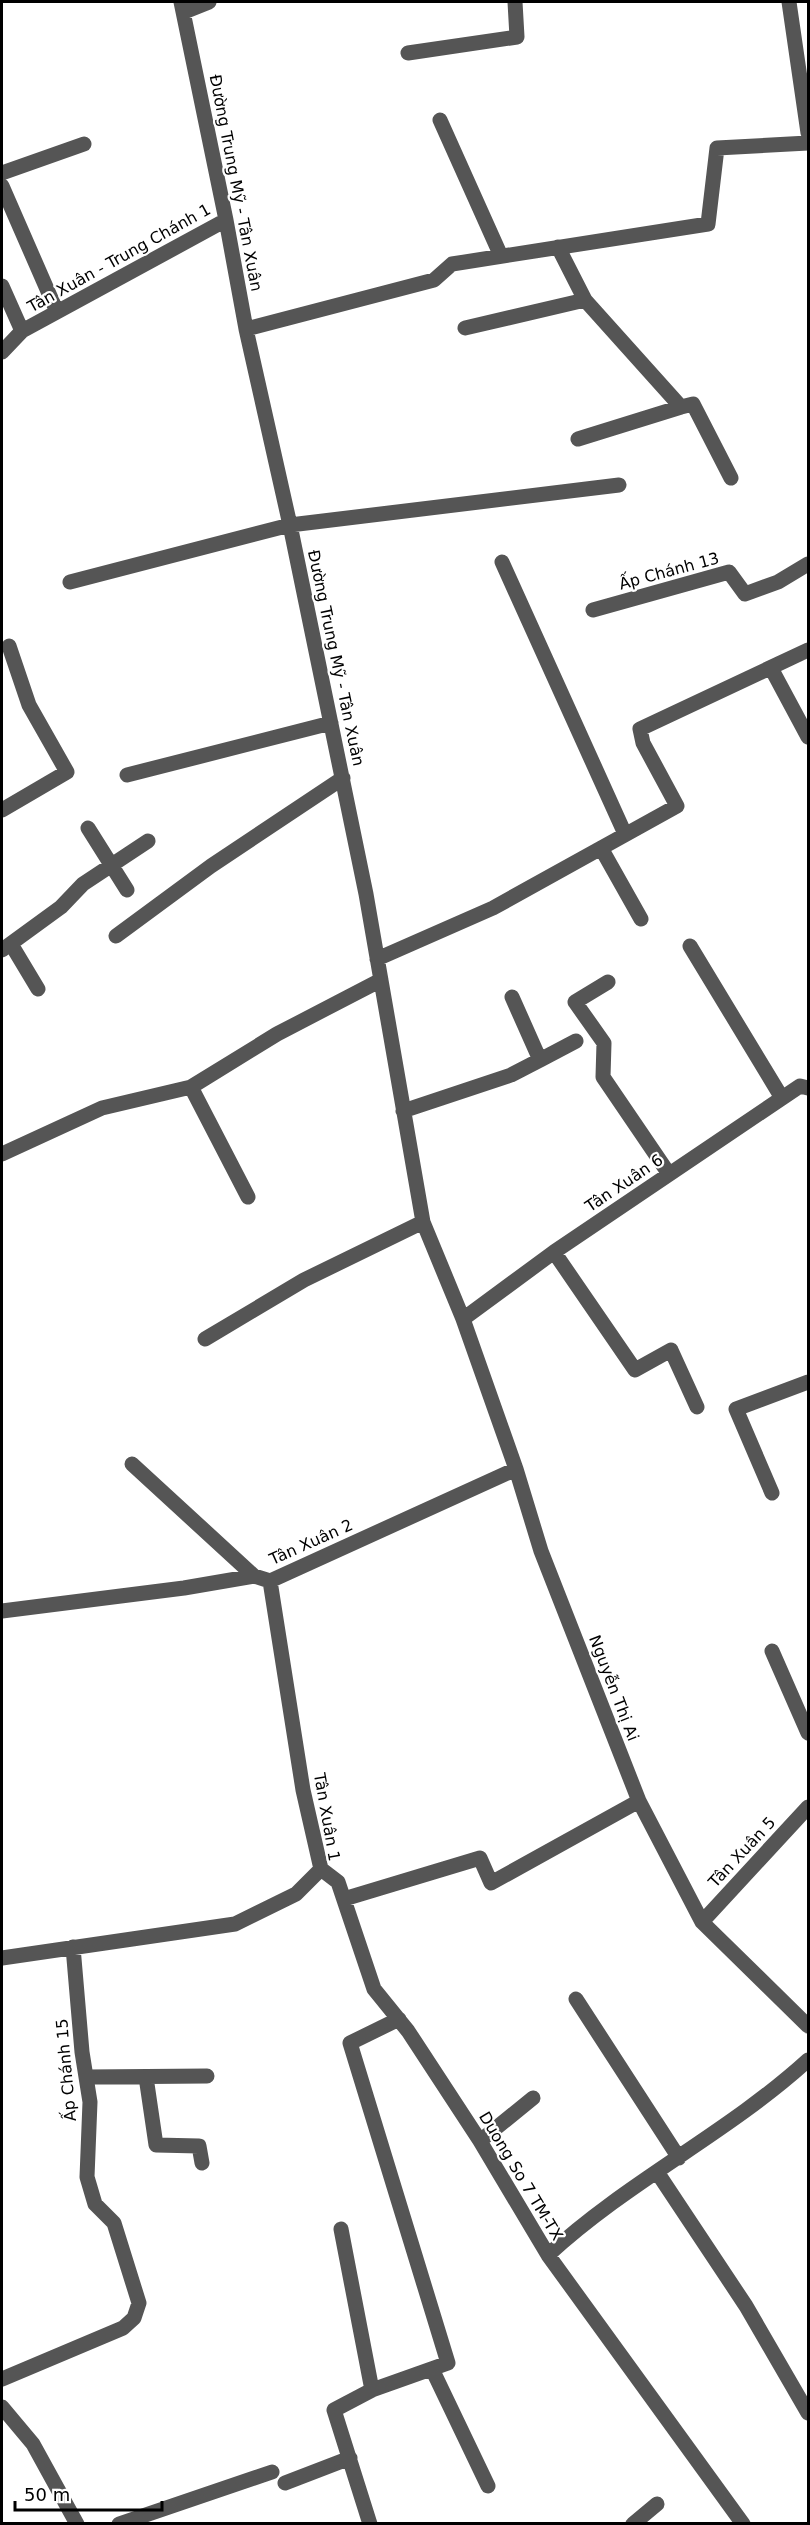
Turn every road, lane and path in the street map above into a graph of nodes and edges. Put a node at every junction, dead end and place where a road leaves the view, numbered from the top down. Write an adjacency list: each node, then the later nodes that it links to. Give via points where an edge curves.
1 (209, 2): 4 (street)
2 (515, 2): 5 (street, via 517,37)
3 (789, 2): 7 (street)
4 (182, 7): 12 (street, Đường Trung Mỹ - Tân Xuân)
5 (408, 53)
6 (440, 120): 14 (street)
7 (808, 133)
8 (808, 143): 13 (street, via 717,148 708,224)
9 (84, 144): 10 (street)
10 (2, 173)
11 (2, 186): 17 (street)
12 (226, 219): 17 (street, Tân Xuân - Trung Chánh 1); 19 (street, Đường Trung Mỹ - Tân Xuân)
13 (558, 247): 14 (street); 16 (street)
14 (501, 256): 19 (street, via 452,264 434,280)
15 (2, 286): 20 (street)
16 (585, 300): 18 (street); 22 (street)
17 (57, 312): 20 (street, Tân Xuân - Trung Chánh 1)
18 (465, 328)
19 (246, 329): 26 (street, Đường Trung Mỹ - Tân Xuân)
20 (22, 331): 21 (street, Tân Xuân - Trung Chánh 1)
21 (2, 352)
22 (681, 407): 23 (street); 24 (street, via 693,404)
23 (578, 439)
24 (731, 478)
25 (619, 485): 26 (street)
26 (290, 525): 29 (street); 34 (street, Đường Trung Mỹ - Tân Xuân)
27 (502, 562): 40 (street)
28 (808, 564): 30 (street, Ấp Chánh 13, via 778,582 745,594 729,572)
29 (70, 582)
30 (593, 610)
31 (9, 646): 38 (street, via 29,705 67,772)
32 (808, 650): 33 (street)
33 (771, 668): 35 (street); 40 (street, via 640,729 643,743 676,806)
34 (331, 723): 36 (street); 37 (street, Đường Trung Mỹ - Tân Xuân)
35 (808, 737)
36 (127, 775)
37 (343, 778): 46 (street, via 211,866); 49 (street, Đường Trung Mỹ - Tân Xuân)
38 (2, 810)
39 (88, 828): 43 (street)
40 (625, 834): 42 (street)
41 (148, 841): 43 (street)
42 (601, 848): 45 (street); 49 (street, via 493,908)
43 (110, 865): 44 (street); 48 (street)
44 (127, 890)
45 (641, 919)
46 (116, 936)
47 (690, 946): 58 (street)
48 (6, 947): 52 (street)
49 (377, 959): 50 (street, Đường Trung Mỹ - Tân Xuân)
50 (381, 980): 56 (street, via 277,1034); 59 (street, Đường Trung Mỹ - Tân Xuân)
51 (608, 982): 61 (street, via 575,1002 603,1043 603,1077)
52 (39, 989)
53 (512, 997): 55 (street)
54 (576, 1041): 55 (street)
55 (540, 1060): 59 (street, via 511,1075)
56 (191, 1087): 60 (street, via 102,1108); 62 (street)
57 (808, 1088): 58 (street, Tân Xuân 6, via 800,1086)
58 (782, 1098): 61 (street, Tân Xuân 6)
59 (404, 1111): 63 (street, Đường Trung Mỹ - Tân Xuân)
60 (2, 1154)
61 (669, 1174): 64 (street, Tân Xuân 6)
62 (248, 1197)
63 (423, 1222): 65 (street, Đường Trung Mỹ - Tân Xuân); 66 (street, via 304,1280)
64 (554, 1252): 65 (street, Tân Xuân 6); 68 (street, via 635,1370 671,1350)
65 (463, 1319): 70 (street, Nguyễn Thị Ai)
66 (205, 1339)
67 (808, 1382): 71 (street, via 735,1409)
68 (697, 1407)
69 (132, 1464): 72 (street)
70 (516, 1469): 73 (street, Tân Xuân 2); 77 (street, Nguyễn Thị Ai, via 541,1551)
71 (772, 1493)
72 (254, 1575): 73 (street, Tân Xuân 2); 74 (street, Tân Xuân 2)
73 (270, 1581): 79 (street, Tân Xuân 1, via 303,1790)
74 (2, 1611)
75 (772, 1651): 76 (street)
76 (808, 1733)
77 (639, 1801): 80 (street, via 491,1883 480,1858); 81 (street, Nguyễn Thị Ai)
78 (808, 1808): 81 (street, Tân Xuân 5)
79 (321, 1869): 80 (street, Duong So 7 TM-TX, via 338,1882); 82 (street, Tân Xuân 1, via 296,1894 235,1924)
80 (344, 1899): 85 (street, Duong So 7 TM-TX, via 374,1989)
81 (702, 1922): 86 (street, Nguyễn Thị Ai)
82 (73, 1947): 83 (street, Tân Xuân 1); 89 (street, Ấp Chánh 15)
83 (2, 1958)
84 (576, 1999): 93 (street)
85 (399, 2019): 92 (street, Duong So 7 TM-TX); 98 (street, via 350,2043 448,2363)
86 (806, 2019)
87 (808, 2060): 93 (street, Duong So 7 TM-TX, via 771,2094)
88 (207, 2076): 90 (street)
89 (87, 2077): 90 (street); 99 (street, Ấp Chánh 15, via 87,2177 95,2204 114,2223 139,2302 134,2318 123,2328)
90 (146, 2077): 94 (street, via 156,2145 199,2146)
91 (533, 2098): 92 (street)
92 (480, 2141): 97 (street, Duong So 7 TM-TX)
93 (679, 2158): 95 (street, Duong So 7 TM-TX)
94 (202, 2163)
95 (657, 2172): 97 (street, Duong So 7 TM-TX, via 589,2220); 102 (street, via 746,2306)
96 (341, 2229): 100 (street)
97 (548, 2255): 112 (street)
98 (432, 2369): 100 (street); 106 (street)
99 (2, 2379)
100 (372, 2390): 103 (street, via 334,2410)
101 (2, 2407): 108 (street, via 33,2444)
102 (808, 2413)
103 (350, 2458): 105 (street); 110 (street)
104 (272, 2472): 109 (street)
105 (285, 2482)
106 (488, 2486)
107 (657, 2504): 111 (street)
108 (77, 2523)
109 (119, 2523)
110 (370, 2523)
111 (633, 2523)
112 (743, 2523)

